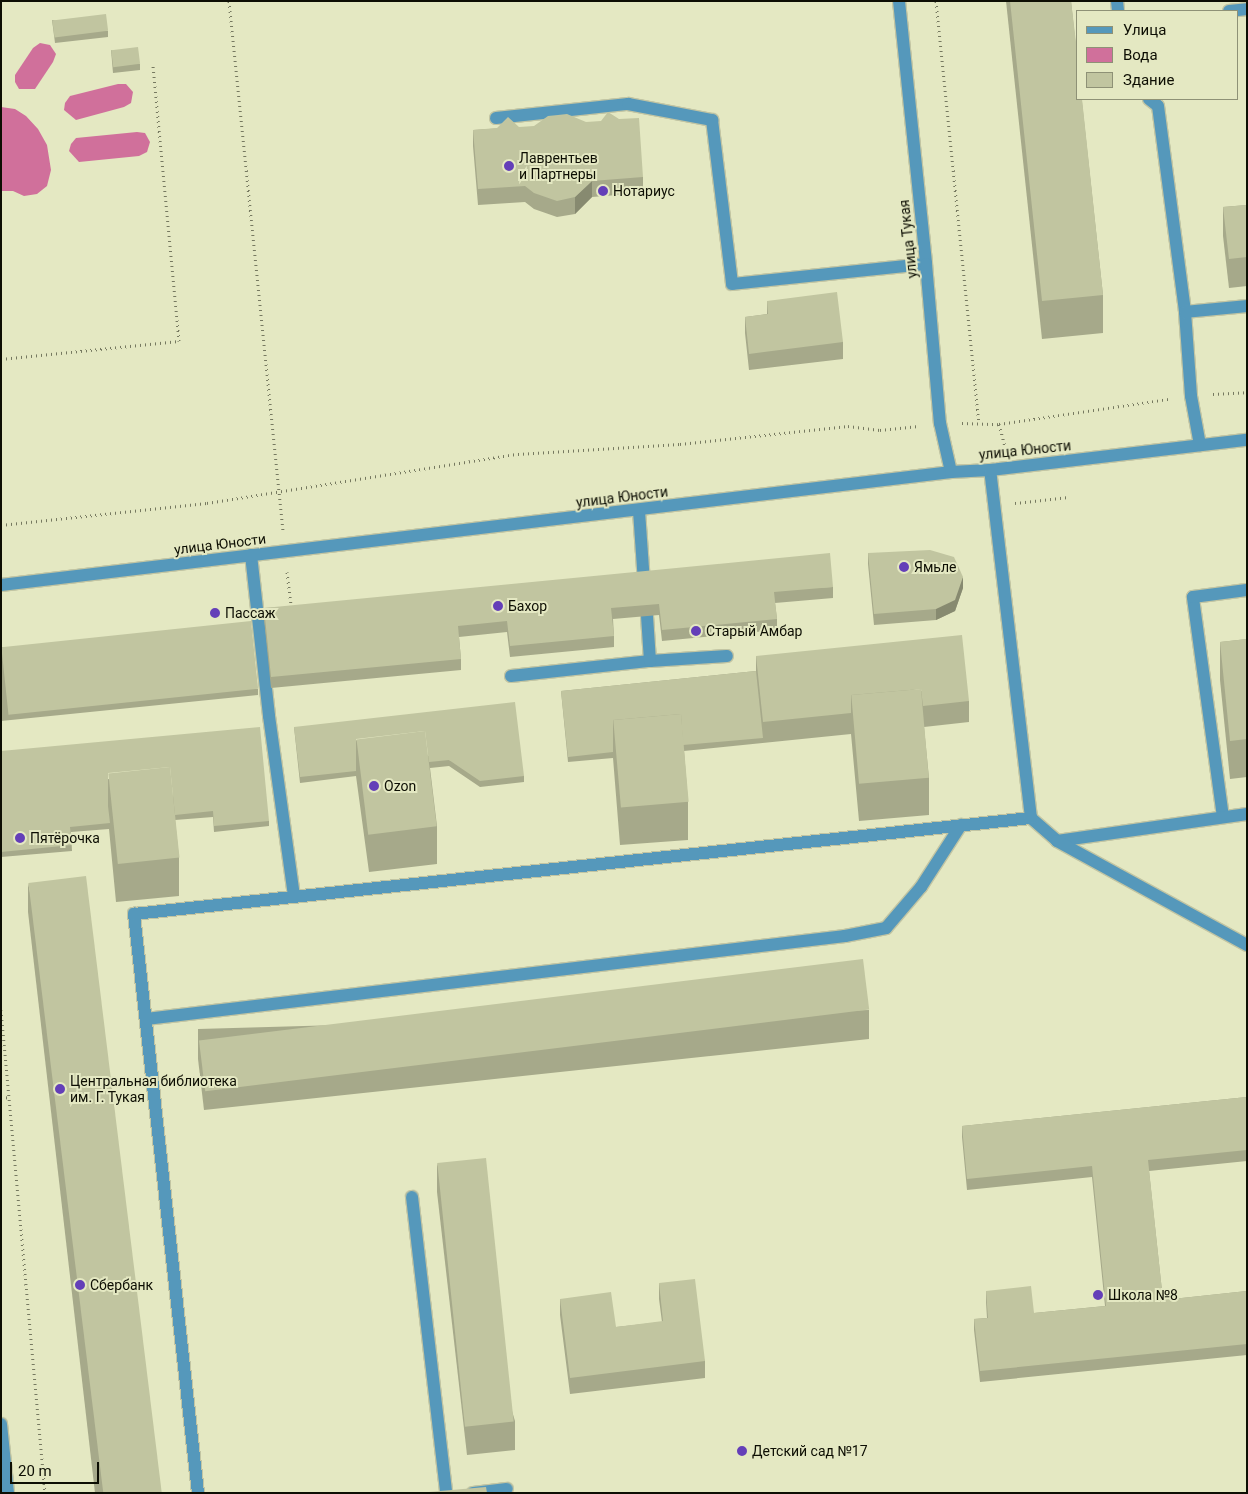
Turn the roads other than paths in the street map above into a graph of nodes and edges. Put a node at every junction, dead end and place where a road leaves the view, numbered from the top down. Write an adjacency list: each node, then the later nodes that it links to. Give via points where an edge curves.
1 (899, 1): 4 (street, улица Тукая)
2 (1150, 100): 6 (street, via 1158,106)
3 (496, 118): 4 (street, via 628,104 712,120 732,284)
4 (926, 264): 10 (street, улица Тукая, via 940,423)
5 (1247, 306): 6 (street)
6 (1184, 312): 8 (street, via 1191,396)
7 (1247, 440): 8 (street, улица Юности)
8 (1200, 445): 9 (street, улица Юности)
9 (990, 470): 10 (street, улица Юности); 22 (street)
10 (951, 472): 11 (street, улица Юности)
11 (639, 511): 12 (street, улица Юности); 13 (street)
12 (251, 555): 14 (street, улица Юности); 25 (street)
13 (644, 582)
14 (1, 584)
15 (1247, 590): 21 (street, via 1193,597)
16 (647, 616): 18 (street)
17 (727, 656): 18 (street)
18 (650, 661): 19 (street)
19 (511, 676)
20 (1247, 814): 21 (street)
21 (1223, 816): 24 (street)
22 (1031, 818): 23 (street); 24 (street)
23 (961, 825): 25 (street); 27 (street, via 921,887 886,928 845,936)
24 (1057, 841): 26 (street)
25 (294, 896): 27 (street, via 134,914)
26 (1247, 945)
27 (146, 1019): 32 (street)
28 (412, 1197): 33 (street)
29 (1, 1424): 31 (street)
30 (507, 1489): 34 (street)
31 (8, 1493)
32 (198, 1493)
33 (446, 1493)
34 (472, 1493)

